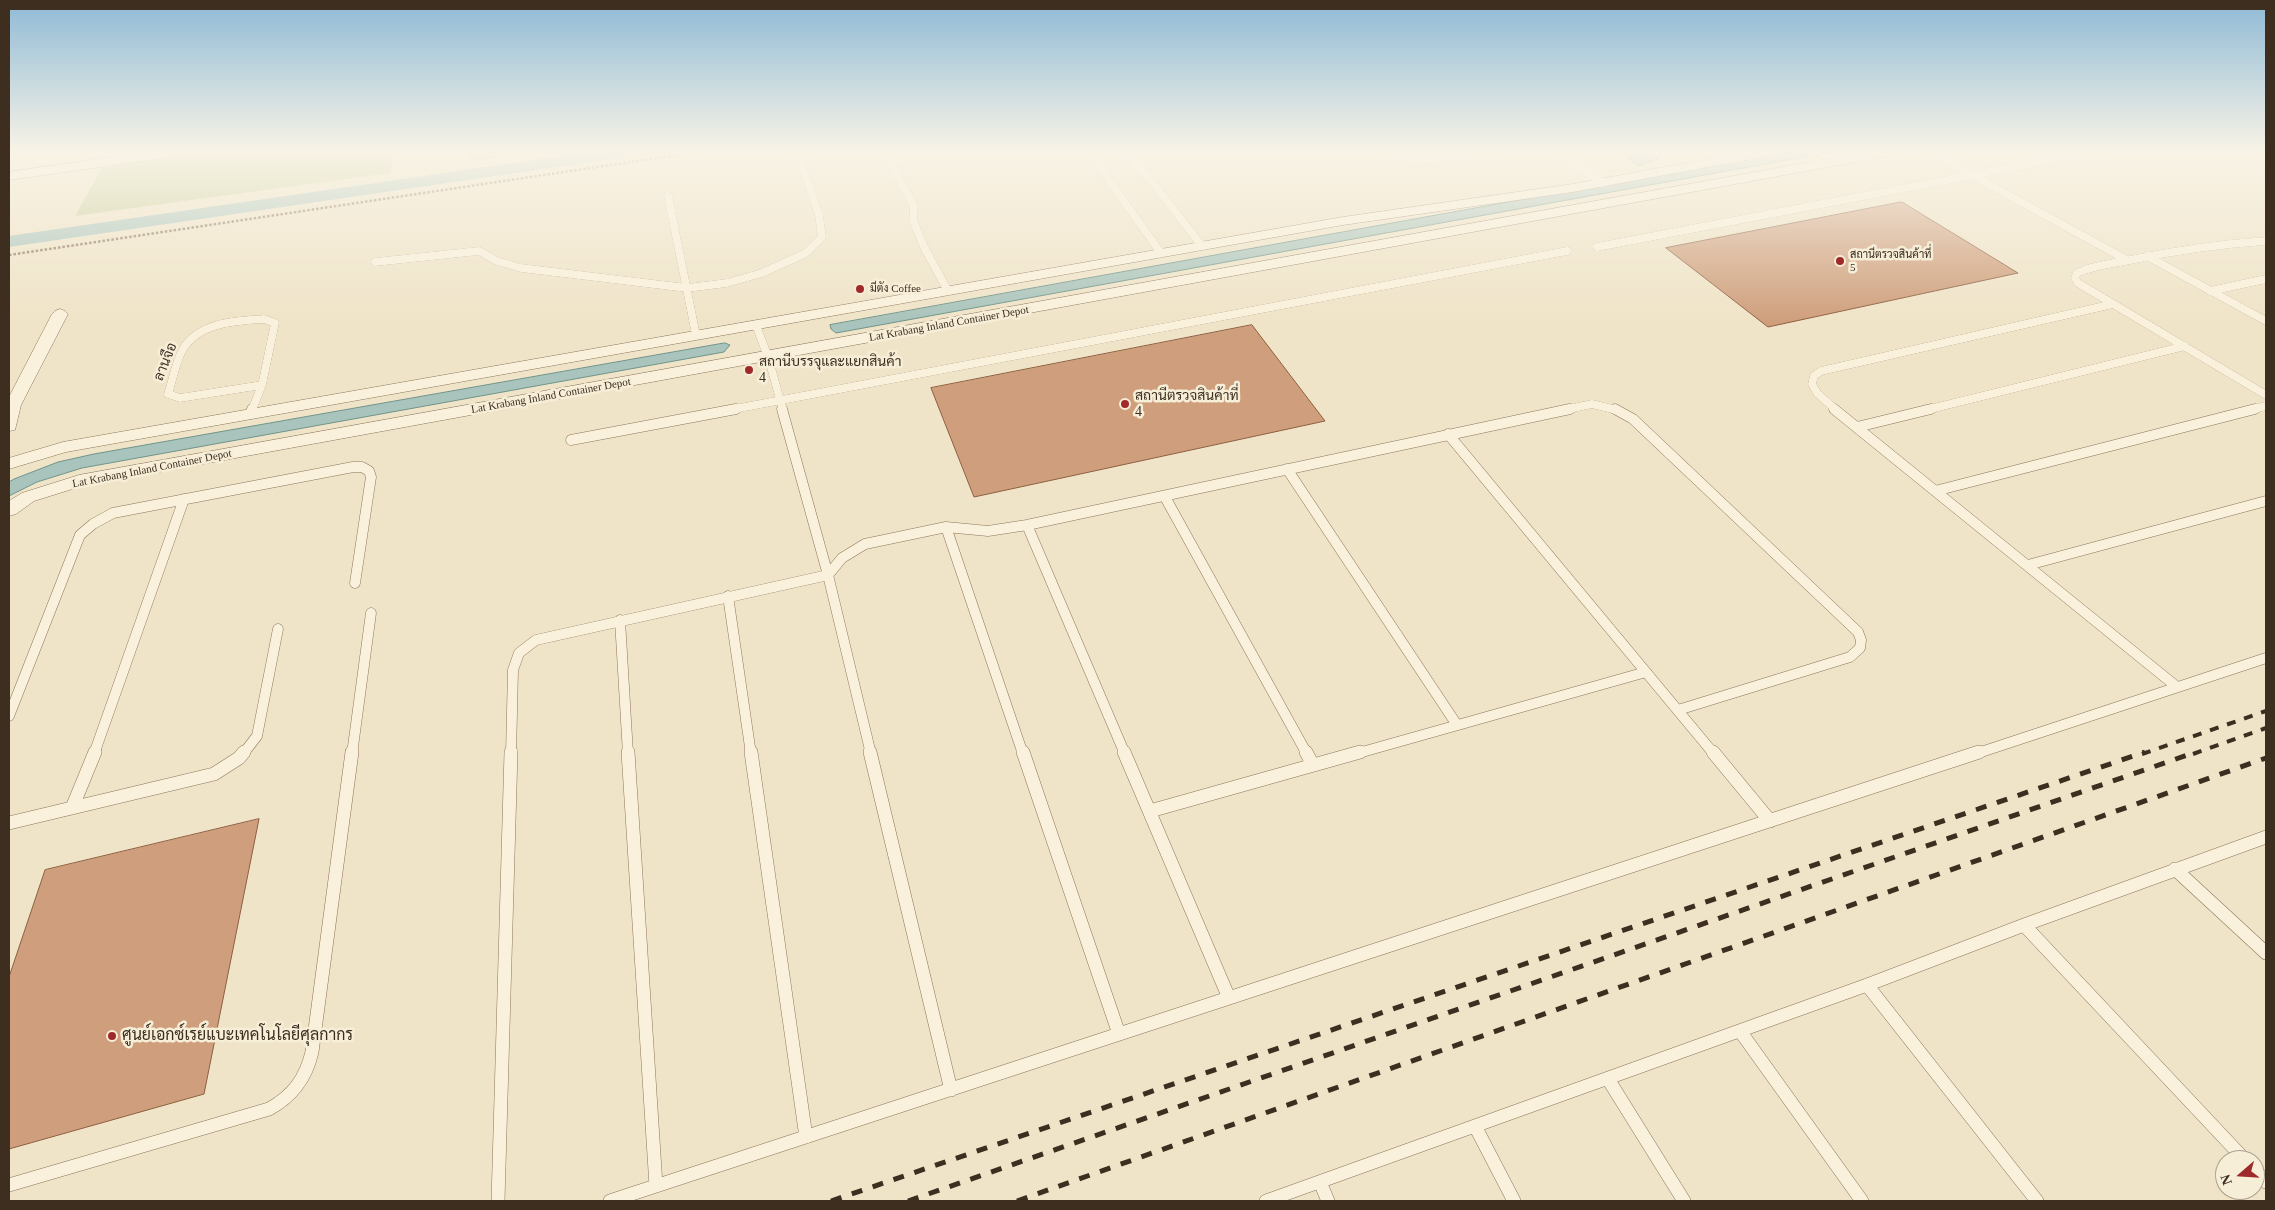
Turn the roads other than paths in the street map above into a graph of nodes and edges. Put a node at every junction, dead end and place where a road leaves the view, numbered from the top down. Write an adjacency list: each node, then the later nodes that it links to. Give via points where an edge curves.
1 (670, 207): 19 (lane)
2 (816, 207): 19 (lane, via 822,236 806,253 762,273 727,283)
3 (914, 207): 20 (lane, via 914,220 924,247)
4 (1128, 207): 14 (lane)
5 (1172, 207): 11 (lane)
6 (1435, 207): 11 (street)
7 (1584, 207): 28 (street, Lat Krabang Inland Container Depot)
8 (1801, 207): 12 (lane)
9 (2031, 207): 16 (lane)
10 (2266, 241): 15 (lane, via 2227,243)
11 (1202, 246): 14 (street)
12 (1597, 246)
13 (1567, 251): 31 (lane)
14 (1161, 253): 20 (street)
15 (2147, 256): 16 (lane); 21 (lane)
16 (2127, 260): 22 (lane, via 2085,269 2075,276 2076,282)
17 (375, 262): 19 (lane, via 479,251 521,268)
18 (2266, 278): 21 (lane)
19 (686, 288): 26 (lane)
20 (948, 290): 25 (street)
21 (2210, 291): 24 (lane)
22 (2113, 304): 27 (lane); 35 (lane, via 1817,373 1812,384 1817,393)
23 (60, 314): 34 (street, via 13,405)
24 (2266, 321)
25 (756, 325): 26 (street); 28 (lane)
26 (696, 335): 33 (street)
27 (2185, 346): 30 (lane); 35 (lane)
28 (768, 356): 31 (lane); 44 (street, Lat Krabang Inland Container Depot, via 79,481 28,497)
29 (262, 385): 29 (lane, ลานจือ, via 275,323 264,319 212,327 195,335 183,349 168,394 180,398); 33 (lane, ลานจือ)
30 (2266, 395)
31 (779, 400): 37 (lane); 48 (lane)
32 (2266, 406): 40 (lane)
33 (250, 414): 38 (street, via 63,447)
34 (9, 426)
35 (1857, 427): 40 (lane)
36 (1448, 434): 39 (lane); 55 (lane); 57 (lane, via 1592,404 1625,413 1858,632 1860,648 1850,657)
37 (571, 440)
38 (9, 464)
39 (1287, 469): 41 (lane); 59 (lane)
40 (1935, 491): 47 (lane)
41 (1165, 497): 45 (lane); 60 (lane)
42 (184, 499): 49 (lane, via 364,467 371,477); 58 (lane, via 119,511 80,535); 61 (lane)
43 (2266, 501): 47 (lane)
44 (9, 510)
45 (1027, 525): 46 (lane, via 988,531); 62 (lane)
46 (946, 527): 48 (lane, via 865,544 842,558); 72 (lane)
47 (2028, 565): 56 (lane)
48 (828, 574): 50 (lane); 74 (lane)
49 (355, 583)
50 (728, 596): 52 (lane); 76 (lane)
51 (370, 613): 79 (lane, via 312,1052 304,1078 291,1094 269,1109)
52 (620, 620): 80 (lane); 81 (lane, via 536,640 519,653 514,662)
53 (278, 629): 61 (lane, via 257,736 240,758 214,774)
54 (2266, 658): 56 (lane)
55 (1646, 672): 57 (lane); 59 (lane)
56 (2177, 688): 63 (lane)
57 (1678, 710): 63 (lane)
58 (9, 716)
59 (1457, 725): 60 (lane)
60 (1313, 764): 62 (lane)
61 (72, 808): 64 (lane)
62 (1150, 811): 70 (lane)
63 (1770, 821): 70 (lane)
64 (9, 823)
65 (2266, 837): 66 (lane)
66 (2175, 869): 67 (lane); 68 (lane)
67 (2024, 924): 69 (lane); 77 (lane)
68 (2266, 953)
69 (1867, 985): 71 (lane); 88 (lane)
70 (1229, 998): 72 (lane)
71 (1740, 1031): 73 (lane); 87 (lane)
72 (1120, 1034): 74 (lane)
73 (1608, 1079): 75 (lane); 86 (lane)
74 (950, 1090): 76 (lane)
75 (1475, 1126): 78 (lane); 85 (lane)
76 (806, 1137): 80 (lane)
77 (2237, 1150)
78 (1320, 1182): 83 (lane); 84 (lane)
79 (9, 1184)
80 (656, 1186): 82 (lane)
81 (498, 1201)
82 (610, 1201)
83 (1266, 1201)
84 (1328, 1201)
85 (1514, 1201)
86 (1684, 1201)
87 (1862, 1201)
88 (2037, 1201)

